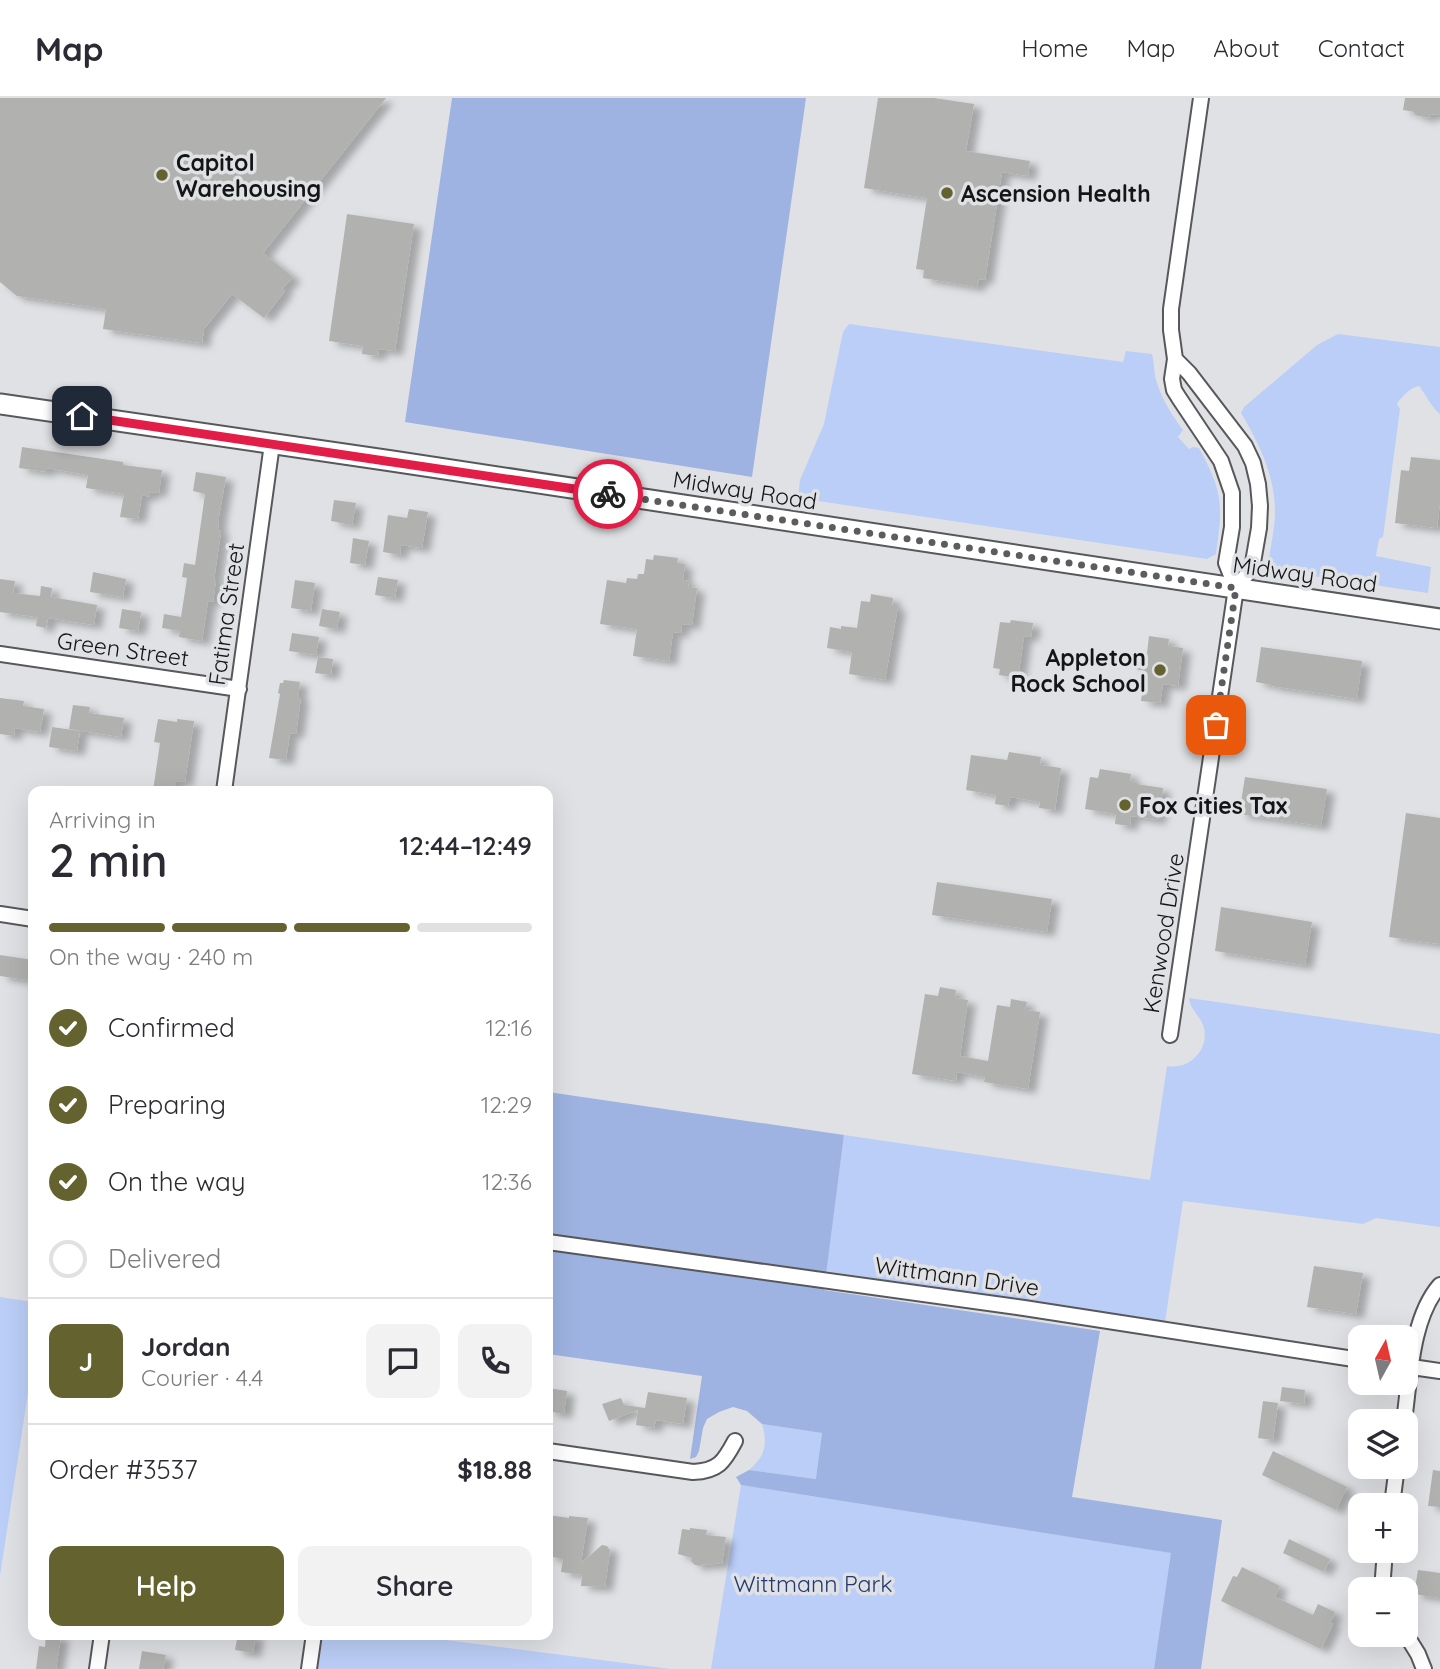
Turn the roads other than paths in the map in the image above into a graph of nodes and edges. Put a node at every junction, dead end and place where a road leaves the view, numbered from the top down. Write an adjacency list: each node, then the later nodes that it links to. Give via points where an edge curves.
1 (1202, 98): 2 (street, via 1171,309)
2 (1175, 359): 5 (street, via 1174,390 1221,461 1232,493 1233,527 1226,564); 5 (street, via 1245,446 1253,463 1259,528 1252,568)
3 (0, 404): 4 (main road, Midway Road)
4 (272, 444): 5 (main road, Midway Road); 8 (street, Fatima Street)
5 (1236, 588): 6 (main road, Midway Road); 12 (street, Kenwood Drive)
6 (1440, 619)
7 (0, 654): 8 (street, Green Street)
8 (239, 689): 9 (street, Fatima Street)
9 (225, 786)
10 (0, 914): 11 (street)
11 (28, 918)
12 (1170, 1035)
13 (553, 1243): 16 (street, Wittmann Drive)
14 (1440, 1285): 15 (street, via 1424,1309)
15 (1418, 1332)
16 (1348, 1358)
17 (1418, 1368): 18 (street)
18 (1440, 1371)
19 (735, 1441): 20 (street, via 725,1459 706,1472)
20 (553, 1452)
21 (101, 1640): 24 (street)
22 (313, 1640): 25 (street)
23 (1414, 1647): 26 (street)
24 (97, 1669)
25 (309, 1669)
26 (1424, 1669)

